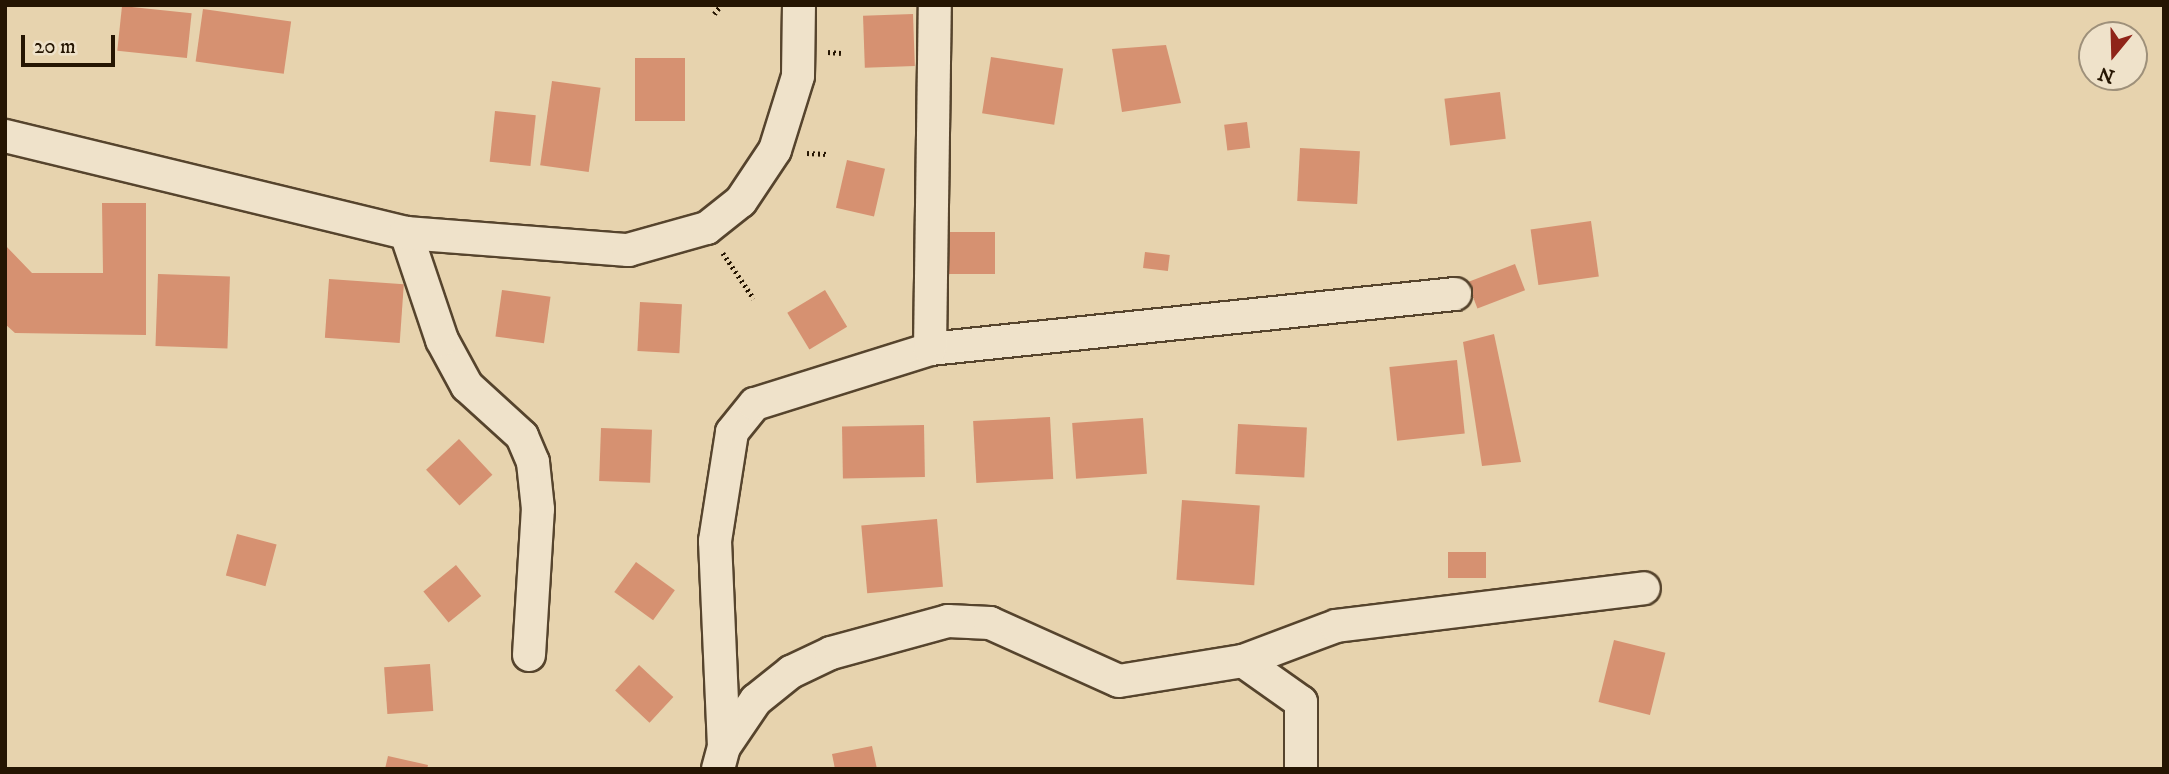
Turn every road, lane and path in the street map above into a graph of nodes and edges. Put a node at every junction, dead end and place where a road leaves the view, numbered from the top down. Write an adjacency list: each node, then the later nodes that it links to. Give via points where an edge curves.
1 (721, 5): 4 (path)
2 (799, 5): 6 (street, via 798,76 775,150 741,201)
3 (934, 5): 10 (street)
4 (714, 14)
5 (5, 136): 7 (street)
6 (707, 228): 7 (street, via 628,250); 9 (path)
7 (406, 233): 12 (street, via 442,340 467,386 522,436 533,463 538,509)
8 (1455, 294): 10 (street)
9 (754, 299)
10 (929, 349): 14 (street, via 755,404 732,432 715,541)
11 (1644, 588): 13 (street, via 1336,625)
12 (529, 655)
13 (1243, 661): 14 (street, via 1119,681 990,623 948,621 843,650 791,672 756,700); 15 (street, via 1301,702)
14 (721, 758)
15 (1301, 769)

